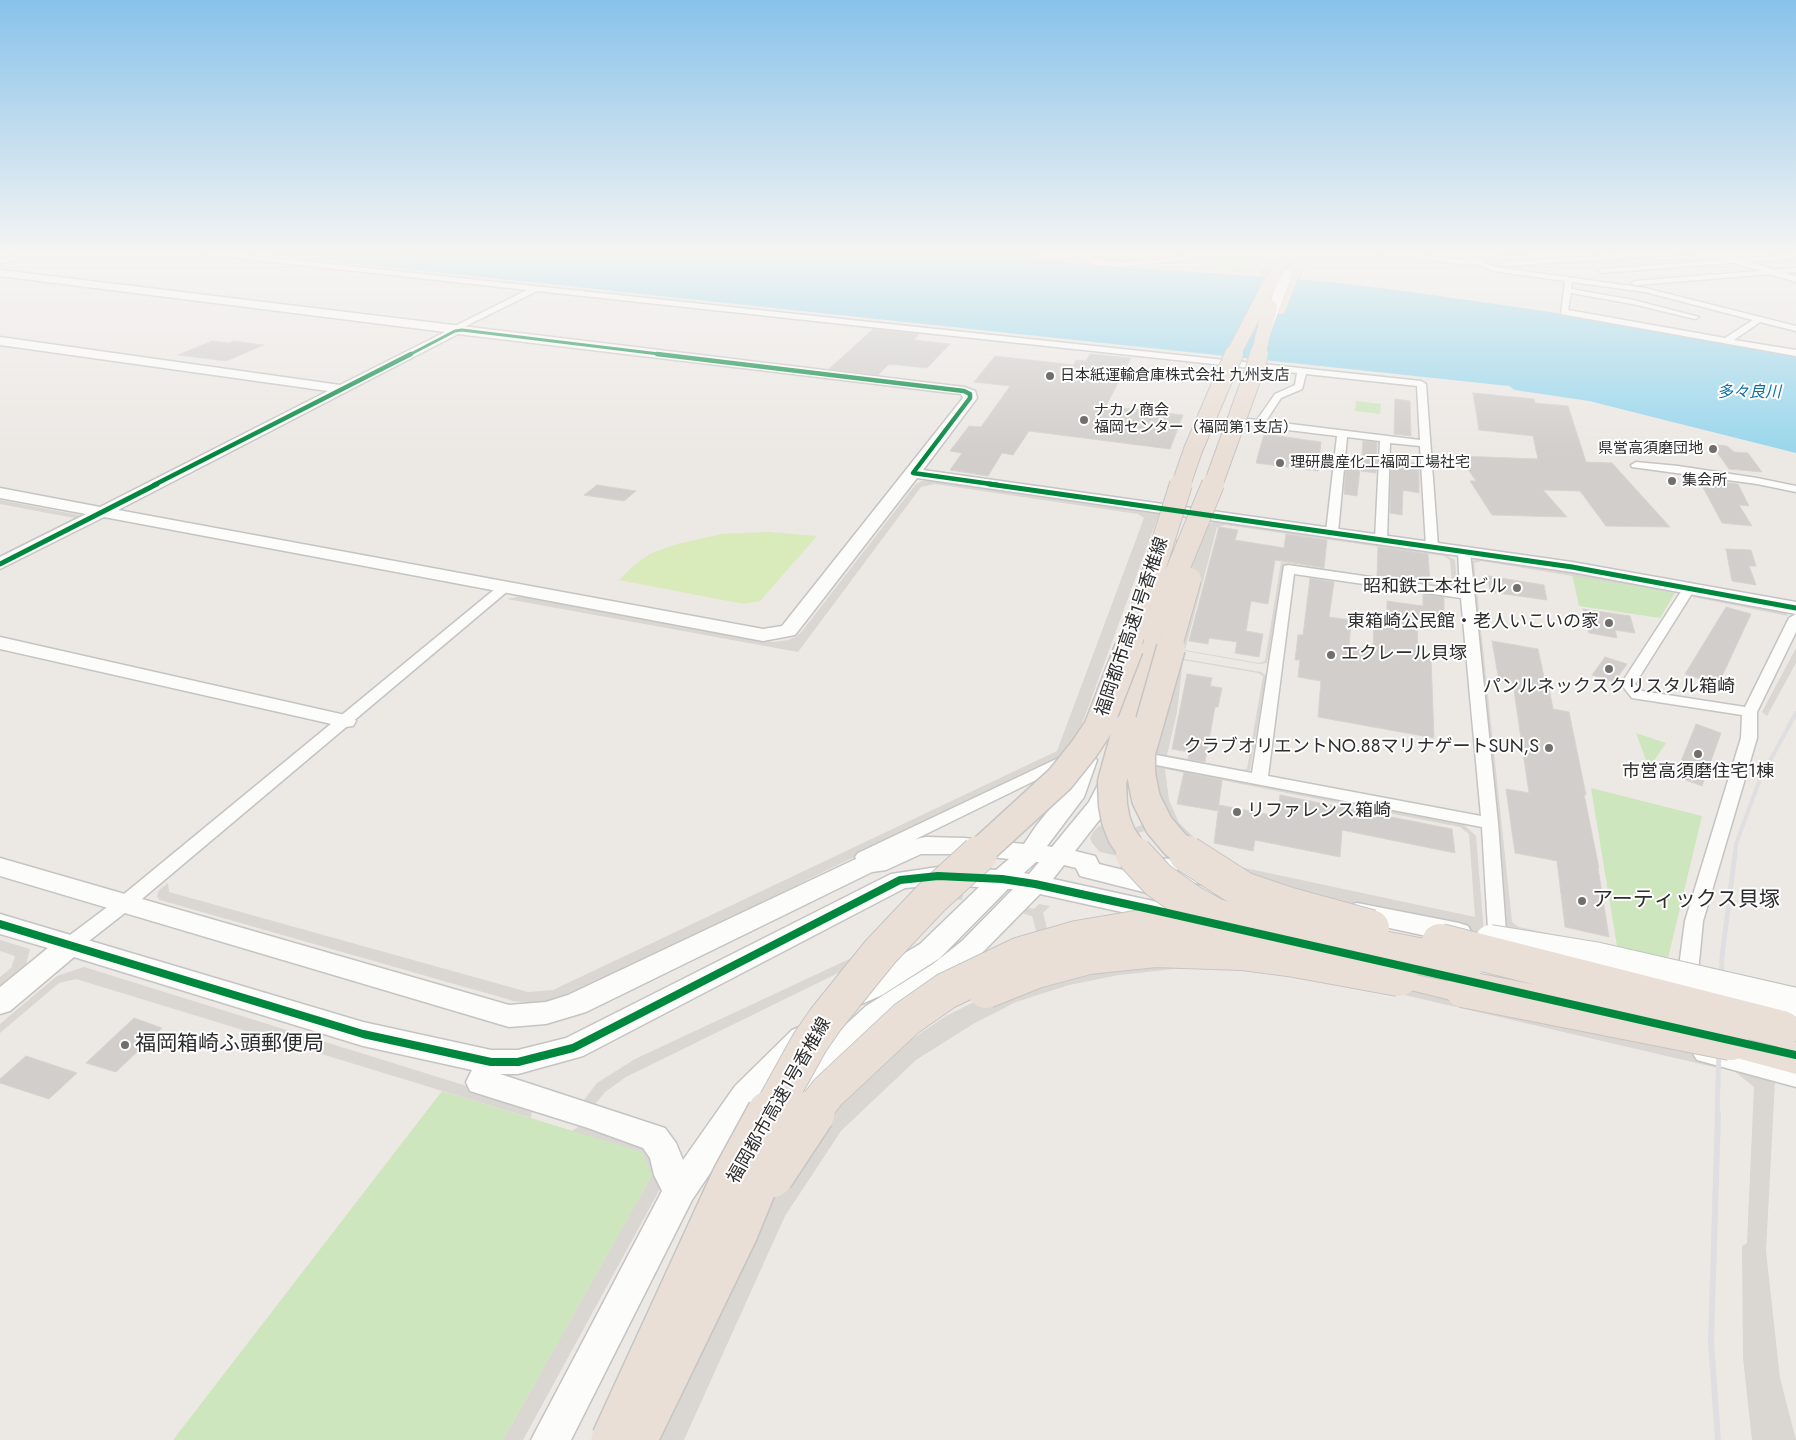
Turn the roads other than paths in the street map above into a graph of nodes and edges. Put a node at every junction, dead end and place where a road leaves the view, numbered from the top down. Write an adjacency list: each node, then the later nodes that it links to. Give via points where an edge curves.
1 (370, 318): 12 (street)
2 (479, 318): 12 (street)
3 (815, 318): 20 (street)
4 (1242, 318): 19 (highway, via 1225,352)
5 (1261, 318): 19 (highway, 福岡都市高速1号香椎線, bridge)
6 (1262, 318): 19 (highway, bridge)
7 (1265, 318): 19 (highway, 福岡都市高速1号香椎線, bridge)
8 (1641, 318): 14 (street)
9 (1692, 318): 14 (street)
10 (1757, 318): 11 (street)
11 (1760, 319): 13 (street); 15 (street)
12 (459, 329): 21 (street); 28 (street, via 951,389 970,394)
13 (1796, 330)
14 (1676, 331): 15 (street)
15 (1728, 340): 18 (street)
16 (0, 341): 21 (street)
17 (1796, 345): 18 (street)
18 (1792, 352)
19 (1242, 368): 22 (street); 29 (highway, 福岡都市高速1号香椎線, bridge); 34 (highway, 福岡都市高速1号香椎線, bridge, via 1185,473); 34 (street, via 1223,391)
20 (1302, 371): 23 (street, via 1299,387 1278,396); 26 (street, via 1421,384)
21 (342, 388): 32 (street)
22 (1231, 420): 23 (street); 33 (street)
23 (1260, 423): 24 (street)
24 (1342, 433): 25 (street); 35 (street)
25 (1385, 439): 26 (street); 36 (street)
26 (1425, 444): 37 (street)
27 (1636, 465): 30 (street, via 1678,468)
28 (913, 473): 34 (street); 40 (street, via 788,631 763,635)
29 (1215, 479): 70 (highway, bridge, via 1209,512 1141,753 1146,799 1159,825 1175,844 1197,862 1243,890 1287,905 1341,921 1586,977); 73 (highway, 福岡都市高速1号香椎線, bridge, via 1132,683 1117,712 1062,781 938,899 881,962 838,1017 802,1075)
30 (1796, 489)
31 (0, 493): 32 (street)
32 (102, 512): 39 (street); 40 (street)
33 (1197, 513): 34 (street); 35 (street); 48 (street)
34 (1171, 525): 49 (street, via 1173,523 1156,550); 67 (highway, bridge, via 1177,562 1112,782 1116,821 1138,860 1158,880 1214,916 1311,949); 75 (highway, 福岡都市高速1号香椎線, bridge, via 1098,728 1060,779 932,897 880,952 810,1042 735,1177)
35 (1332, 532): 36 (street)
36 (1381, 539): 37 (street)
37 (1432, 546): 38 (street)
38 (1464, 551): 41 (street); 42 (street)
39 (0, 564)
40 (505, 587): 47 (street)
41 (1690, 587): 43 (street); 46 (street, via 1628,684 1637,695)
42 (1466, 595): 50 (street, via 1288,569); 52 (street)
43 (1796, 608)
44 (1796, 618): 46 (street)
45 (0, 643): 47 (street)
46 (1750, 712): 69 (street, via 1749,738 1694,921)
47 (345, 721): 61 (street)
48 (1123, 754): 50 (street); 51 (street)
49 (1083, 757): 53 (street, via 1086,760 1072,797); 56 (street, via 1072,757 864,858)
50 (1260, 780): 52 (street)
51 (1106, 791): 54 (street, via 1099,805); 58 (street, via 1111,826 1122,845 1132,853)
52 (1490, 823): 66 (street)
53 (1031, 853): 54 (street); 56 (street, via 926,845 877,864); 59 (street)
54 (1058, 856): 55 (street); 60 (street)
55 (1086, 862): 58 (street); 66 (street, via 1089,870)
56 (870, 863): 61 (street, via 576,1004 546,1013 509,1016)
57 (0, 867): 61 (street)
58 (1170, 868): 63 (street)
59 (1002, 879): 60 (street); 71 (street, via 938,876 900,880 573,1048 518,1062); 72 (street, via 930,951 872,987 844,999 781,1058 746,1095)
60 (1035, 884): 65 (street); 73 (street, via 972,948 943,971 876,1014 838,1049 797,1103)
61 (124, 904): 64 (street)
62 (0, 924): 64 (street)
63 (1474, 936): 70 (highway, bridge, via 1594,970)
64 (69, 946): 68 (street); 71 (street, via 363,1034)
65 (1377, 961): 70 (street, via 1488,996); 73 (street, via 1243,947 1197,946 1102,955 1019,976 940,1013 897,1042 818,1118 787,1156 766,1199)
66 (1499, 966): 69 (street)
67 (1463, 989): 70 (highway, bridge, via 1731,1042); 73 (highway, bridge, via 1295,959 1197,950 1155,949 1088,956 1036,970 959,1003 921,1026 876,1061 831,1102)
68 (0, 1003)
69 (1684, 1008): 70 (street)
70 (1792, 1042): 76 (highway, bridge, via 1704,1018 1464,965 1348,941 1267,929 1148,927 1076,939 1021,955 946,990 906,1019 828,1092 763,1188 657,1411)
71 (492, 1062): 72 (street, via 481,1082 654,1138 665,1153 670,1175)
72 (680, 1190): 74 (street)
73 (743, 1215): 76 (highway, 福岡都市高速1号香椎線, bridge)
74 (550, 1440)
75 (614, 1440)
76 (636, 1440)

